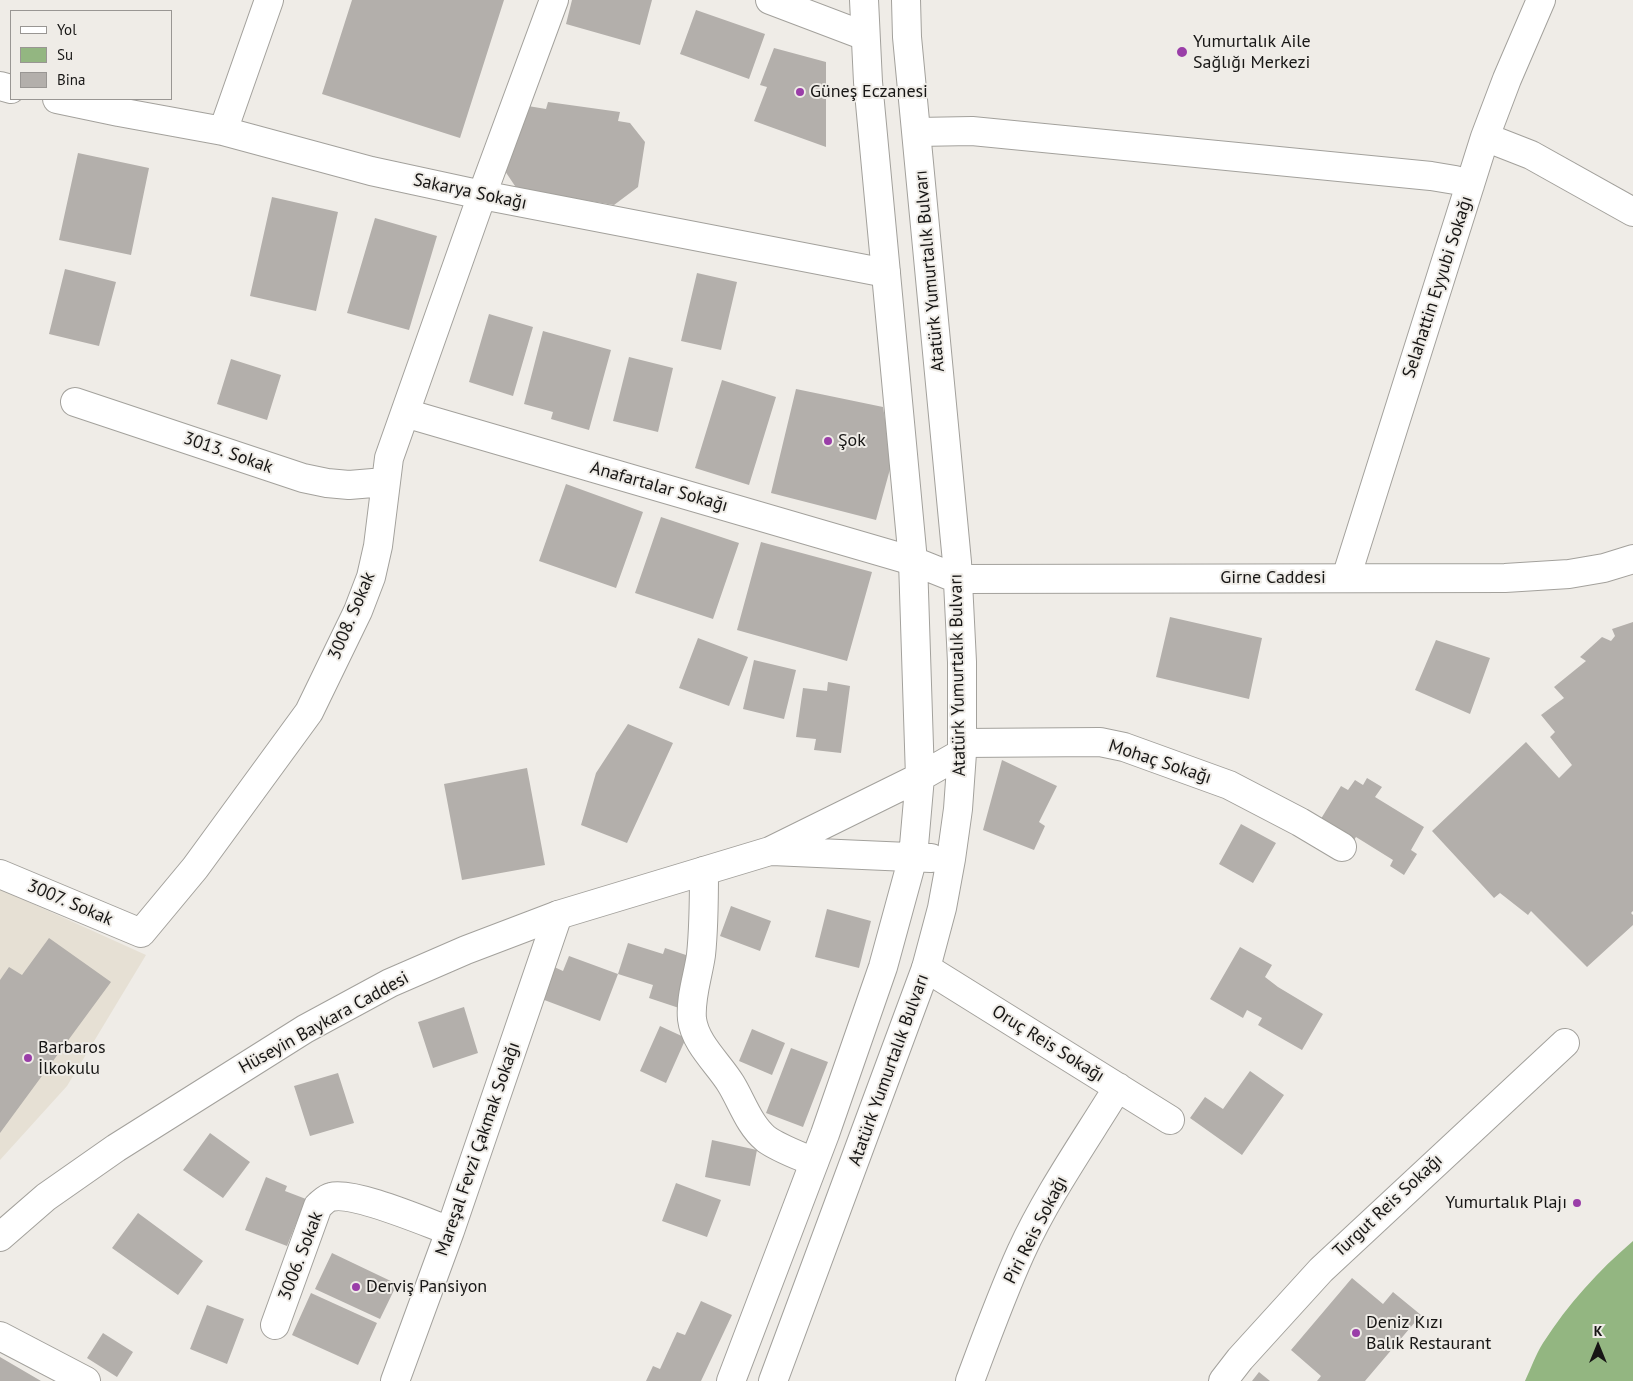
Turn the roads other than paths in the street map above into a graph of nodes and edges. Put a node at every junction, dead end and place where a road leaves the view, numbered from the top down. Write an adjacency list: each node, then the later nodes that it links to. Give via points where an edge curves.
1 (269, 0): 9 (street)
2 (554, 0): 13 (street, 3008. Sokak)
3 (770, 0): 7 (street)
4 (864, 0): 7 (street)
5 (906, 0): 10 (street, Atatürk Yumurtalık Bulvarı)
6 (1541, 0): 11 (street, Selahattin Eyyubi Sokağı)
7 (866, 36): 15 (street)
8 (62, 100): 9 (street, Sakarya Sokağı)
9 (223, 130): 13 (street, Sakarya Sokağı, via 371,171)
10 (917, 132): 12 (street, via 972,130 1432,176); 22 (street, Atatürk Yumurtalık Bulvarı)
11 (1485, 137): 12 (street, Selahattin Eyyubi Sokağı); 14 (street, via 1531,156)
12 (1470, 185): 21 (street, Selahattin Eyyubi Sokağı)
13 (482, 195): 15 (street, Sakarya Sokağı); 17 (street, 3008. Sokak)
14 (1633, 212)
15 (886, 274): 20 (street)
16 (75, 402): 18 (street, 3013. Sokak, via 303,478 349,485)
17 (405, 413): 18 (street, 3008. Sokak, via 389,458); 20 (street, Anafartalar Sokağı)
18 (385, 482): 32 (street, 3008. Sokak, via 371,577 358,611 308,712 195,868)
19 (1633, 559): 21 (street, Girne Caddesi, via 1604,568 1505,578)
20 (913, 561): 22 (street, Girne Caddesi); 24 (street)
21 (1346, 578): 22 (street, Girne Caddesi)
22 (958, 579): 23 (street, Atatürk Yumurtalık Bulvarı)
23 (962, 748): 24 (street, Hüseyin Baykara Caddesi); 25 (street, Mohaç Sokağı, via 1100,742 1124,747 1229,785); 28 (street, Atatürk Yumurtalık Bulvarı)
24 (920, 777): 26 (street, Hüseyin Baykara Caddesi); 27 (street)
25 (1342, 847)
26 (770, 851): 27 (street, Hüseyin Baykara Caddesi); 29 (street, Hüseyin Baykara Caddesi)
27 (912, 858): 28 (street, Hüseyin Baykara Caddesi); 37 (street, via 883,967)
28 (951, 859): 33 (street, Atatürk Yumurtalık Bulvarı)
29 (704, 871): 31 (street, Hüseyin Baykara Caddesi); 37 (street, via 703,939 692,1007 696,1032 764,1137)
30 (0, 874): 32 (street, 3007. Sokak)
31 (558, 916): 38 (street, Mareşal Fevzi Çakmak Sokağı); 39 (street, Hüseyin Baykara Caddesi, via 390,983 305,1029 116,1148 46,1197)
32 (141, 933)
33 (926, 968): 35 (street, Oruç Reis Sokağı); 45 (street, Atatürk Yumurtalık Bulvarı)
34 (1565, 1043): 47 (street, Turgut Reis Sokağı, via 1321,1270)
35 (1118, 1087): 36 (street, Oruç Reis Sokağı); 46 (street, Piri Reis Sokağı, via 1046,1204 1021,1252)
36 (1170, 1120)
37 (814, 1162): 44 (street)
38 (450, 1231): 40 (street, 3006. Sokak, via 364,1200 329,1197 318,1206); 43 (street, Mareşal Fevzi Çakmak Sokağı)
39 (0, 1237)
40 (275, 1325)
41 (0, 1336): 42 (street)
42 (86, 1381)
43 (395, 1381)
44 (731, 1381)
45 (773, 1381)
46 (970, 1381)
47 (1223, 1381)

